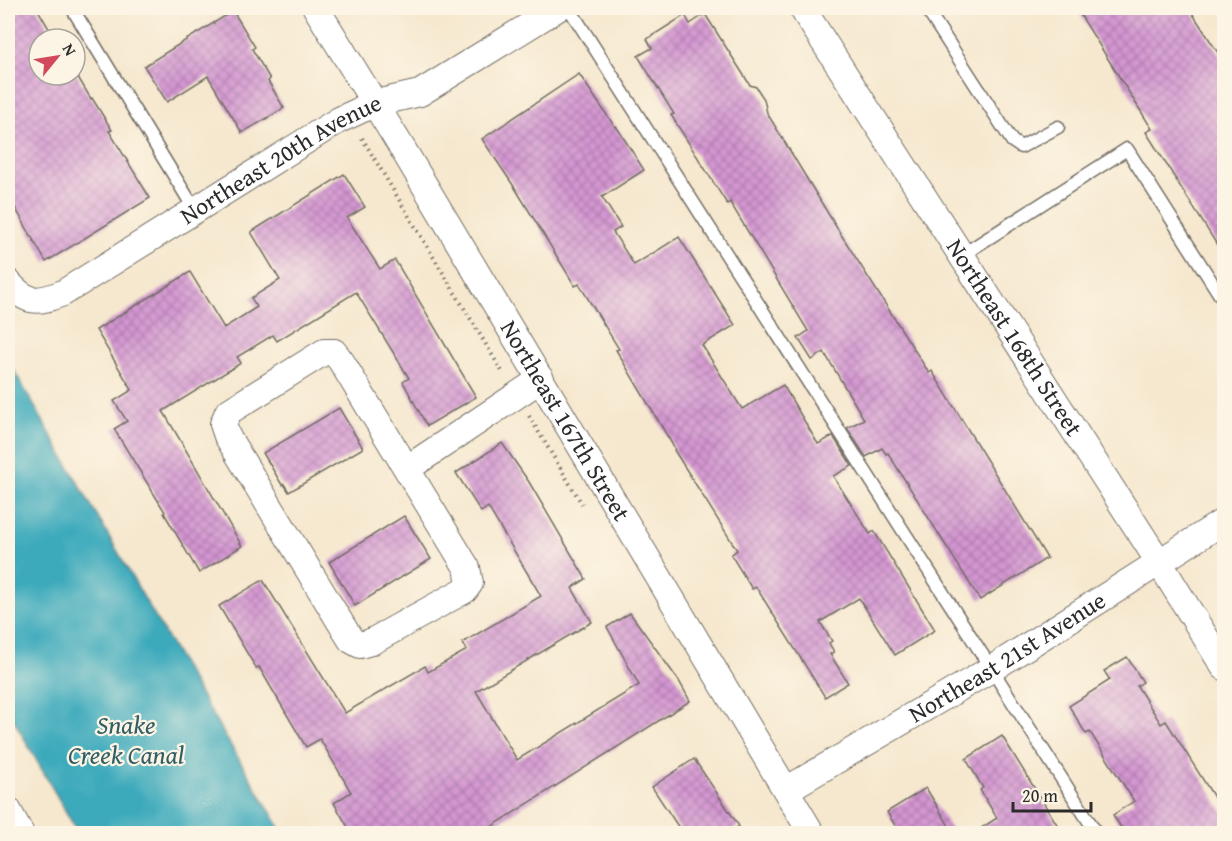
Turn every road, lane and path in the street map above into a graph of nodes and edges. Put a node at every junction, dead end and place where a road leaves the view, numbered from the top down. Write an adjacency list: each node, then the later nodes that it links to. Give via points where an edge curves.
1 (72, 8): 10 (lane)
2 (316, 8): 7 (street, Northeast 167th Street)
3 (558, 8): 7 (street, Northeast 20th Avenue, via 420,93)
4 (570, 8): 21 (lane)
5 (802, 8): 11 (street, Northeast 168th Street)
6 (926, 8): 8 (lane, via 1011,141 1021,147)
7 (376, 103): 10 (street, Northeast 20th Avenue, via 339,120); 14 (street, Northeast 167th Street)
8 (1058, 127)
9 (361, 136): 15 (path)
10 (195, 210): 12 (street, Northeast 20th Avenue, via 54,296 32,301 18,294)
11 (962, 255): 13 (lane, via 1126,149 1220,295); 19 (street, Northeast 168th Street)
12 (8, 282)
13 (1224, 292)
14 (542, 380): 15 (street); 22 (street, Northeast 167th Street)
15 (517, 396): 16 (street); 17 (path)
16 (408, 468): 16 (street, via 467,568 470,583 465,590 360,645 351,640 223,424 228,412 324,352 333,352)
17 (586, 511)
18 (1224, 521): 19 (street, Northeast 21st Avenue)
19 (1159, 562): 20 (street, Northeast 168th Street); 21 (street, Northeast 21st Avenue)
20 (1224, 667)
21 (993, 668): 22 (street, Northeast 21st Avenue); 26 (lane)
22 (786, 790): 25 (street, Northeast 167th Street)
23 (8, 810): 24 (street)
24 (21, 834)
25 (812, 834)
26 (1097, 834)

